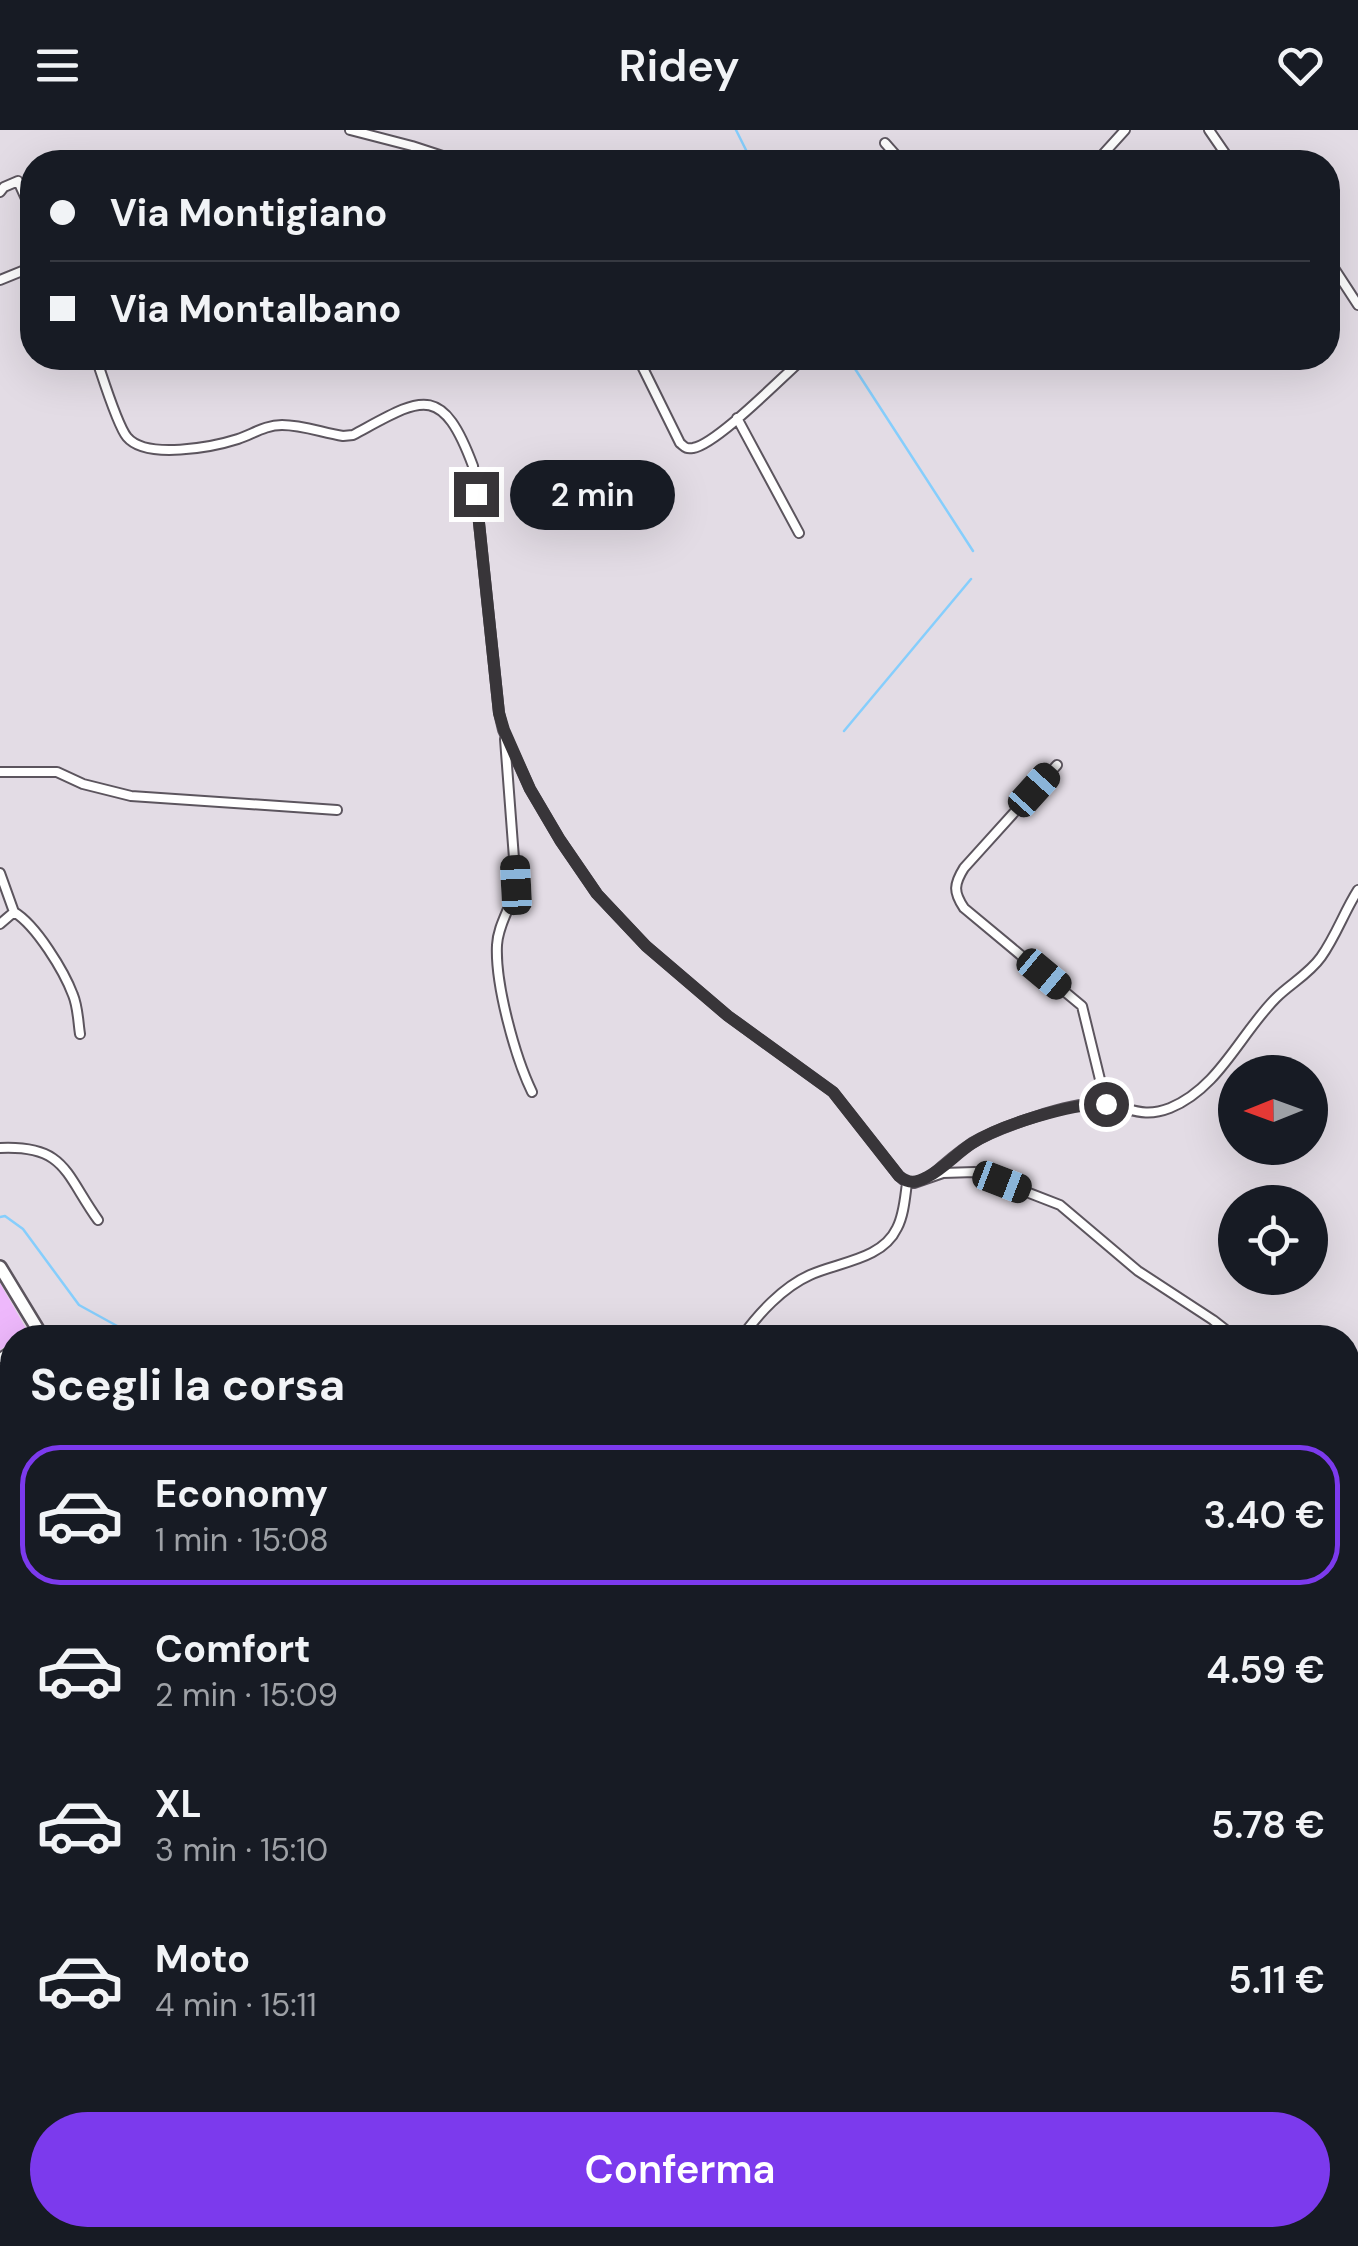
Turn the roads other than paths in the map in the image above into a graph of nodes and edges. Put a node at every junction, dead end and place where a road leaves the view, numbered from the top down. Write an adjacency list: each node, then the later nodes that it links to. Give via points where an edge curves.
1 (350, 130): 4 (street)
2 (1126, 130): 6 (street)
3 (885, 143): 5 (street)
4 (424, 150)
5 (891, 150)
6 (1107, 150)
7 (20, 185): 8 (street)
8 (0, 192)
9 (1340, 277): 10 (street)
10 (1358, 305)
11 (101, 370): 16 (street, via 127,437 152,450 210,446 279,425 353,435 420,403 444,413 461,433 473,466)
12 (644, 370): 14 (street, via 684,447 713,439)
13 (791, 370): 14 (street)
14 (737, 418): 15 (street)
15 (800, 533)
16 (504, 730): 25 (street, via 516,885 496,944 510,1030); 29 (street, via 560,840 620,920 728,1016 833,1092)
17 (1057, 765): 26 (street, via 964,868 955,895 1082,1006)
18 (0, 772): 19 (street, via 57,772 132,796)
19 (337, 810)
20 (0, 872): 22 (street)
21 (1358, 890): 26 (street, via 1318,961 1278,996 1190,1097 1154,1113)
22 (14, 912): 23 (street); 24 (street, via 67,982)
23 (0, 924)
24 (80, 1034)
25 (532, 1092)
26 (1106, 1104): 28 (street, via 1080,1105 988,1135)
27 (0, 1148): 30 (street, via 30,1148 55,1159)
28 (930, 1176): 29 (street); 34 (street, via 976,1172 1060,1205 1138,1271)
29 (907, 1182): 33 (street, via 897,1230 884,1244 807,1276)
30 (98, 1220)
31 (0, 1267): 32 (main road)
32 (32, 1325)
33 (751, 1325)
34 (1219, 1325)

